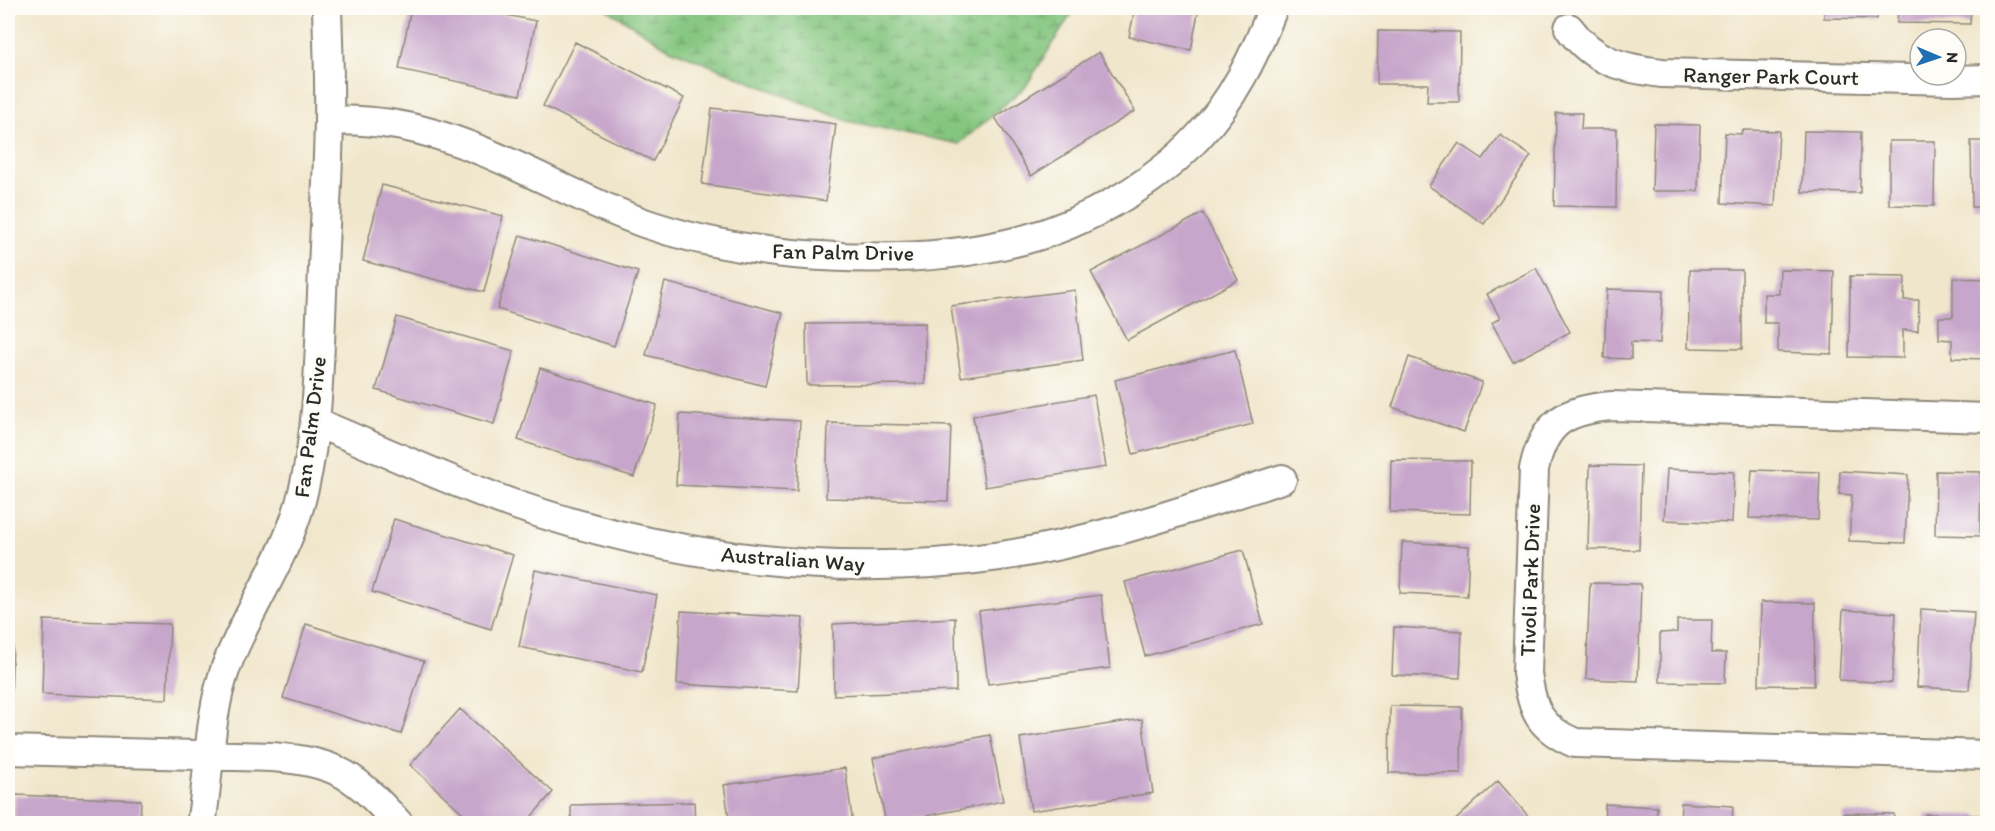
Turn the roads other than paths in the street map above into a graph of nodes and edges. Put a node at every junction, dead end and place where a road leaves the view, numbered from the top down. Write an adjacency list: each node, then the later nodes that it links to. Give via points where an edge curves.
1 (327, 8): 5 (street, Fan Palm Drive)
2 (1273, 8): 5 (street, Fan Palm Drive, via 1237,85 1219,112 1174,160 1118,198 1056,229 1023,240 950,252 819,255 686,236 644,223 489,154 420,130 363,120)
3 (1569, 28): 4 (street, Ranger Park Court, via 1580,42 1605,60 1662,73)
4 (1988, 80)
5 (329, 120): 7 (street, Fan Palm Drive)
6 (1988, 418): 10 (street, Tivoli Park Drive, via 1612,406 1573,413 1546,434 1534,470 1527,673 1535,710 1545,725 1557,736 1575,743)
7 (315, 422): 8 (street, Australian Way, via 509,502 612,534 716,555 820,564 912,564 1002,556 1125,527); 11 (street, Fan Palm Drive, via 298,513 226,669 217,698)
8 (1282, 479)
9 (8, 750): 11 (street)
10 (1988, 755)
11 (210, 757): 12 (street, Fan Palm Drive); 13 (street, via 294,759 334,769 366,788)
12 (201, 824)
13 (399, 824)

